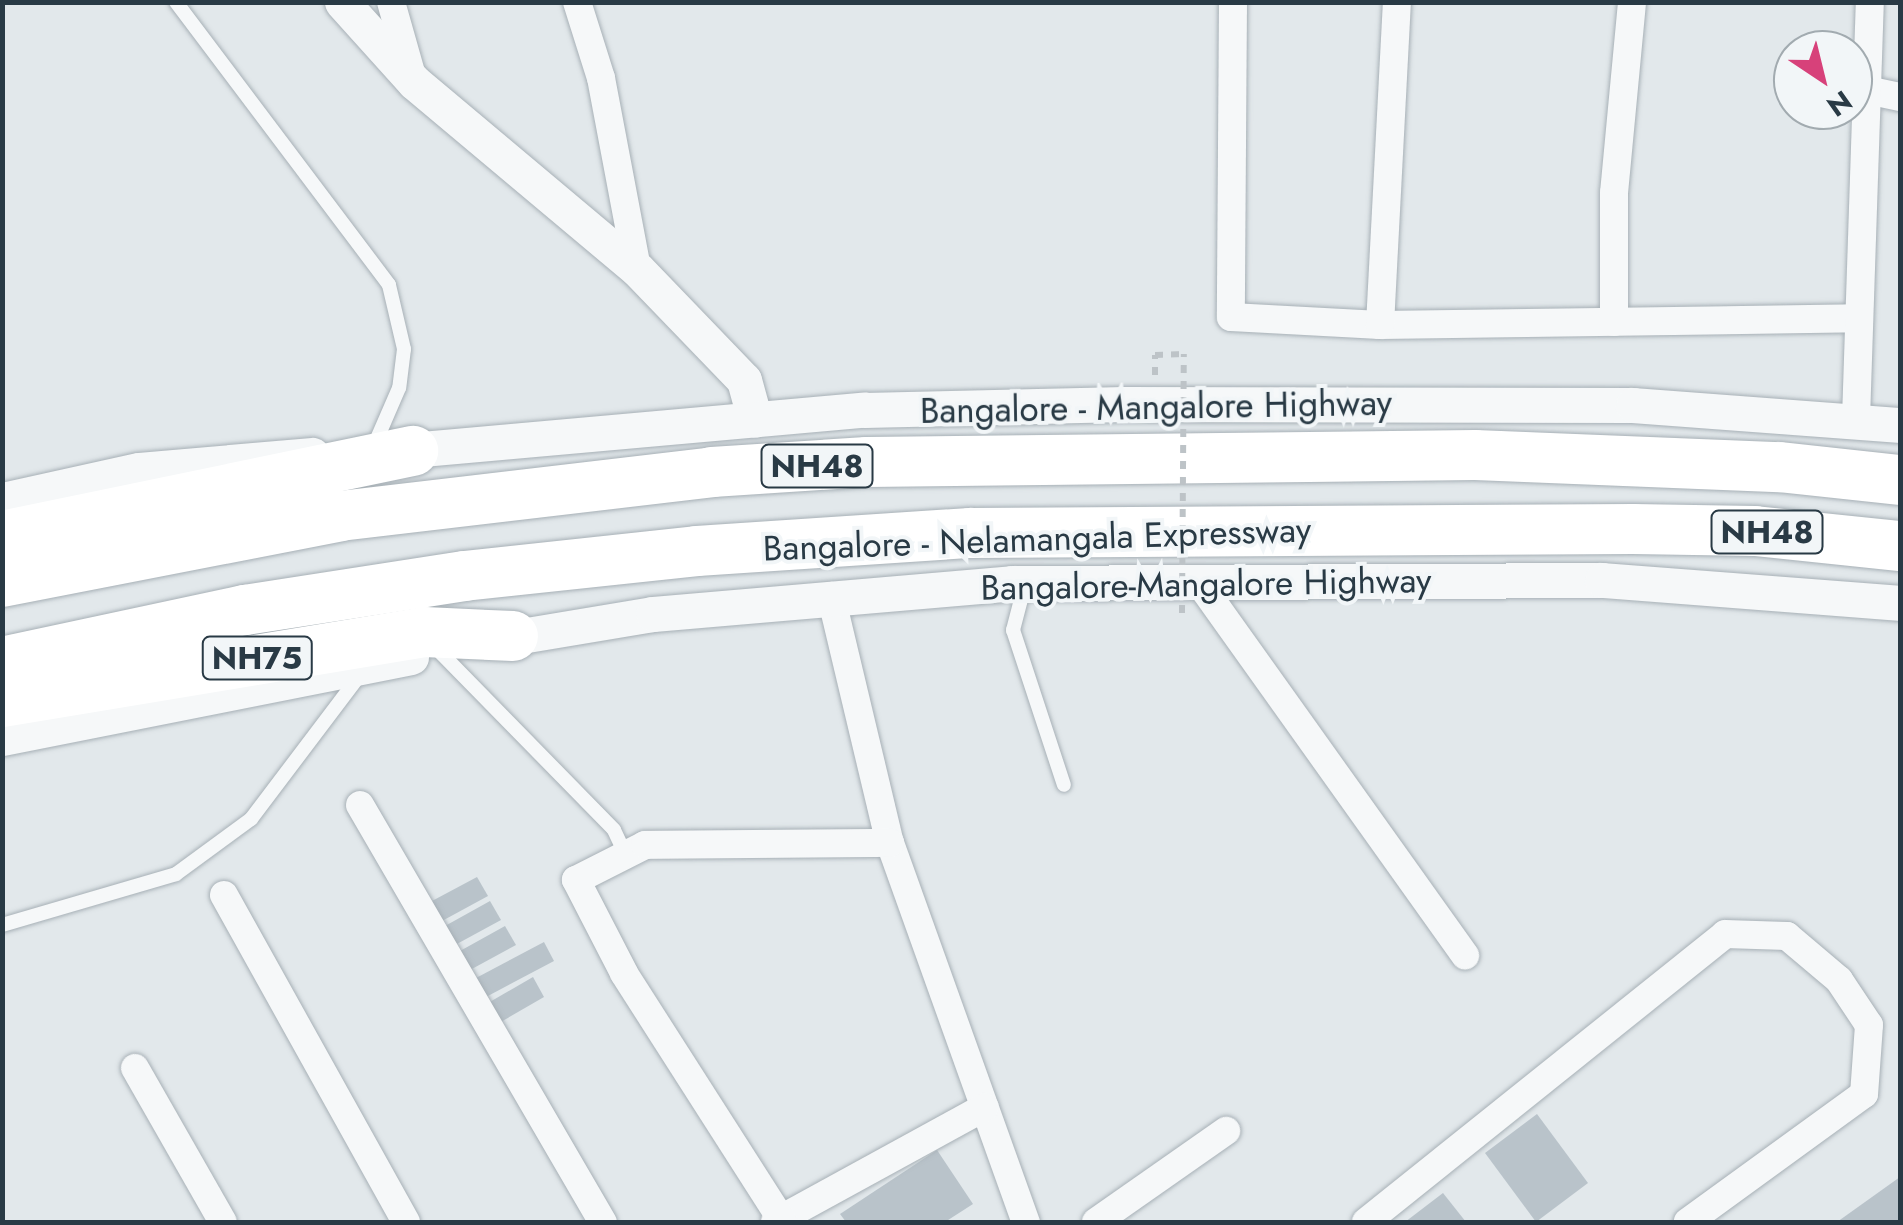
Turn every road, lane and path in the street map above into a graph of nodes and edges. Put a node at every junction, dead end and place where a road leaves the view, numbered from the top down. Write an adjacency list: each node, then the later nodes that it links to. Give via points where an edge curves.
1 (176, 2): 22 (lane, via 389,285 404,349)
2 (342, 2): 10 (street)
3 (391, 2): 10 (street)
4 (577, 2): 14 (street, via 601,78)
5 (1233, 2): 17 (street, via 1230,318)
6 (1397, 2): 17 (street)
7 (1632, 2): 16 (street, via 1614,193)
8 (1870, 2): 9 (street)
9 (1869, 30)
10 (414, 82): 14 (street)
11 (1873, 91): 12 (street)
12 (1900, 97)
13 (1866, 130): 15 (street)
14 (637, 269): 19 (street, via 744,380)
15 (1859, 318): 16 (street); 20 (street)
16 (1614, 322): 17 (street)
17 (1380, 325)
18 (1155, 355): 32 (path, bridge, via 1184,354)
19 (755, 420): 20 (street, Bangalore - Mangalore Highway, via 864,410 1124,404 1633,405); 22 (street, Bangalore - Mangalore Highway)
20 (1856, 420): 21 (street, Bangalore - Mangalore Highway)
21 (1900, 424)
22 (392, 452): 24 (street, Bangalore - Mangalore Highway, via 226,458); 25 (highway)
23 (1900, 480): 28 (highway, NH48, via 1641,460 1046,456 712,472 340,516)
24 (2, 500)
25 (2, 536)
26 (1900, 546): 35 (highway, Bangalore - Nelamangala Expressway / NH48, via 1755,531 1633,529 970,533 697,551 245,610)
27 (1198, 580): 29 (street, Bangalore-Mangalore Highway / NH75); 31 (street, Bangalore-Mangalore Highway / NH75, via 1602,580); 45 (street)
28 (2, 582)
29 (1026, 583): 30 (street, Bangalore-Mangalore Highway / NH75); 39 (lane, via 1014,630)
30 (831, 596): 33 (street, Bangalore-Mangalore Highway / NH75); 41 (street)
31 (1900, 603)
32 (1182, 613)
33 (513, 636): 34 (street, Bangalore-Mangalore Highway); 37 (highway, NH75, via 424,632)
34 (439, 652): 36 (street, Bangalore-Mangalore Highway); 42 (lane, via 614,830)
35 (2, 662)
36 (367, 667): 38 (street, Bangalore-Mangalore Highway); 44 (lane, via 251,819 176,874)
37 (2, 702)
38 (2, 738)
39 (1064, 785)
40 (360, 804): 52 (street)
41 (890, 843): 42 (street, via 645,845); 47 (street)
42 (625, 854): 49 (street, via 576,880 624,973)
43 (224, 895): 51 (street)
44 (2, 925)
45 (1465, 955)
46 (135, 1068): 50 (street)
47 (985, 1107): 49 (street); 53 (street)
48 (1226, 1130): 54 (street)
49 (779, 1221)
50 (223, 1222)
51 (406, 1222)
52 (602, 1222)
53 (1026, 1222)
54 (1096, 1222)
55 (1366, 1222): 56 (street, via 1725,934 1787,936 1838,980 1869,1024 1864,1094)
56 (1688, 1222)

